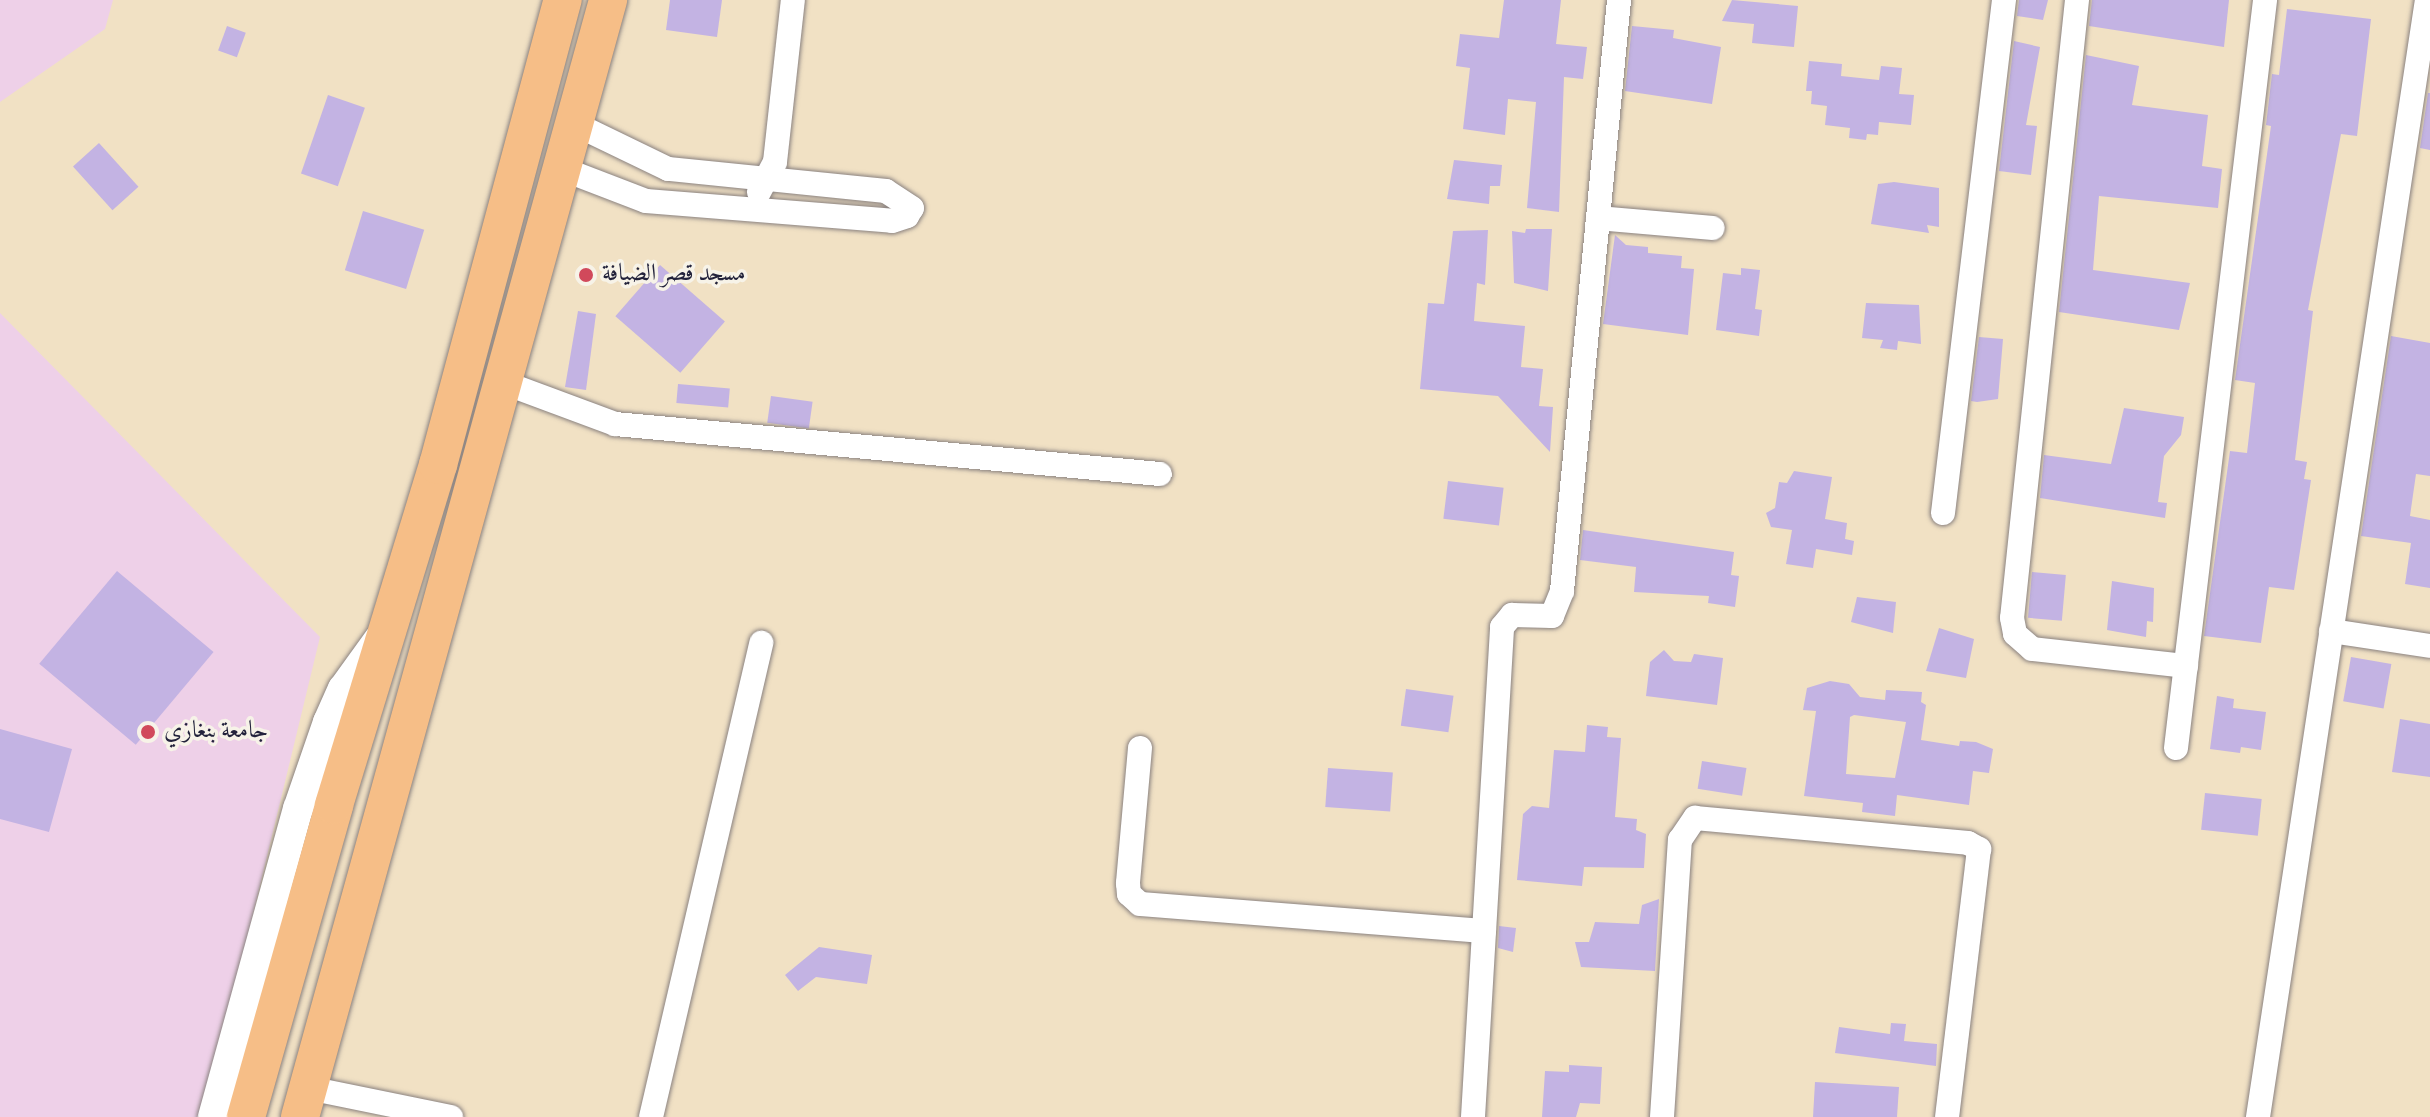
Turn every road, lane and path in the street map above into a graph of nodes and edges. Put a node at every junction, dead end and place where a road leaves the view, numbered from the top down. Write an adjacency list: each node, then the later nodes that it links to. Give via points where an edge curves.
1 (563, 0): 21 (highway)
2 (608, 0): 9 (highway)
3 (793, 0): 12 (street)
4 (1619, 0): 16 (street)
5 (2004, 0): 20 (street)
6 (2077, 0): 25 (street, via 2012,618 2015,634 2025,644 2050,654)
7 (2265, 0): 25 (street)
8 (2427, 0): 22 (street)
9 (575, 124): 10 (highway); 11 (street)
10 (560, 168): 13 (street, via 646,201); 18 (highway)
11 (668, 169): 12 (street); 13 (street)
12 (775, 174): 14 (street); 15 (street); 15 (street, via 886,191 912,208 892,221)
13 (665, 202): 14 (street)
14 (757, 209): 15 (street)
15 (787, 212)
16 (1598, 218): 17 (street); 28 (street, via 1560,605 1552,616 1509,616 1502,627)
17 (1713, 228)
18 (502, 382): 19 (street, via 615,424); 29 (highway)
19 (1160, 474)
20 (1943, 513)
21 (391, 621): 30 (street, via 343,689 328,722 298,809); 31 (highway)
22 (2331, 631): 24 (street); 37 (street)
23 (761, 643): 33 (street)
24 (2430, 646)
25 (2186, 666): 27 (street)
26 (1140, 748): 28 (street, via 1128,883 1129,894 1140,904)
27 (2176, 748)
28 (1484, 931): 34 (street)
29 (304, 1103): 32 (street)
30 (213, 1117)
31 (246, 1117)
32 (451, 1117)
33 (651, 1117)
34 (1473, 1117)
35 (1662, 1117): 36 (street, via 1679,849 1686,825 1695,818 1968,843 1979,849)
36 (1947, 1117)
37 (2258, 1117)

